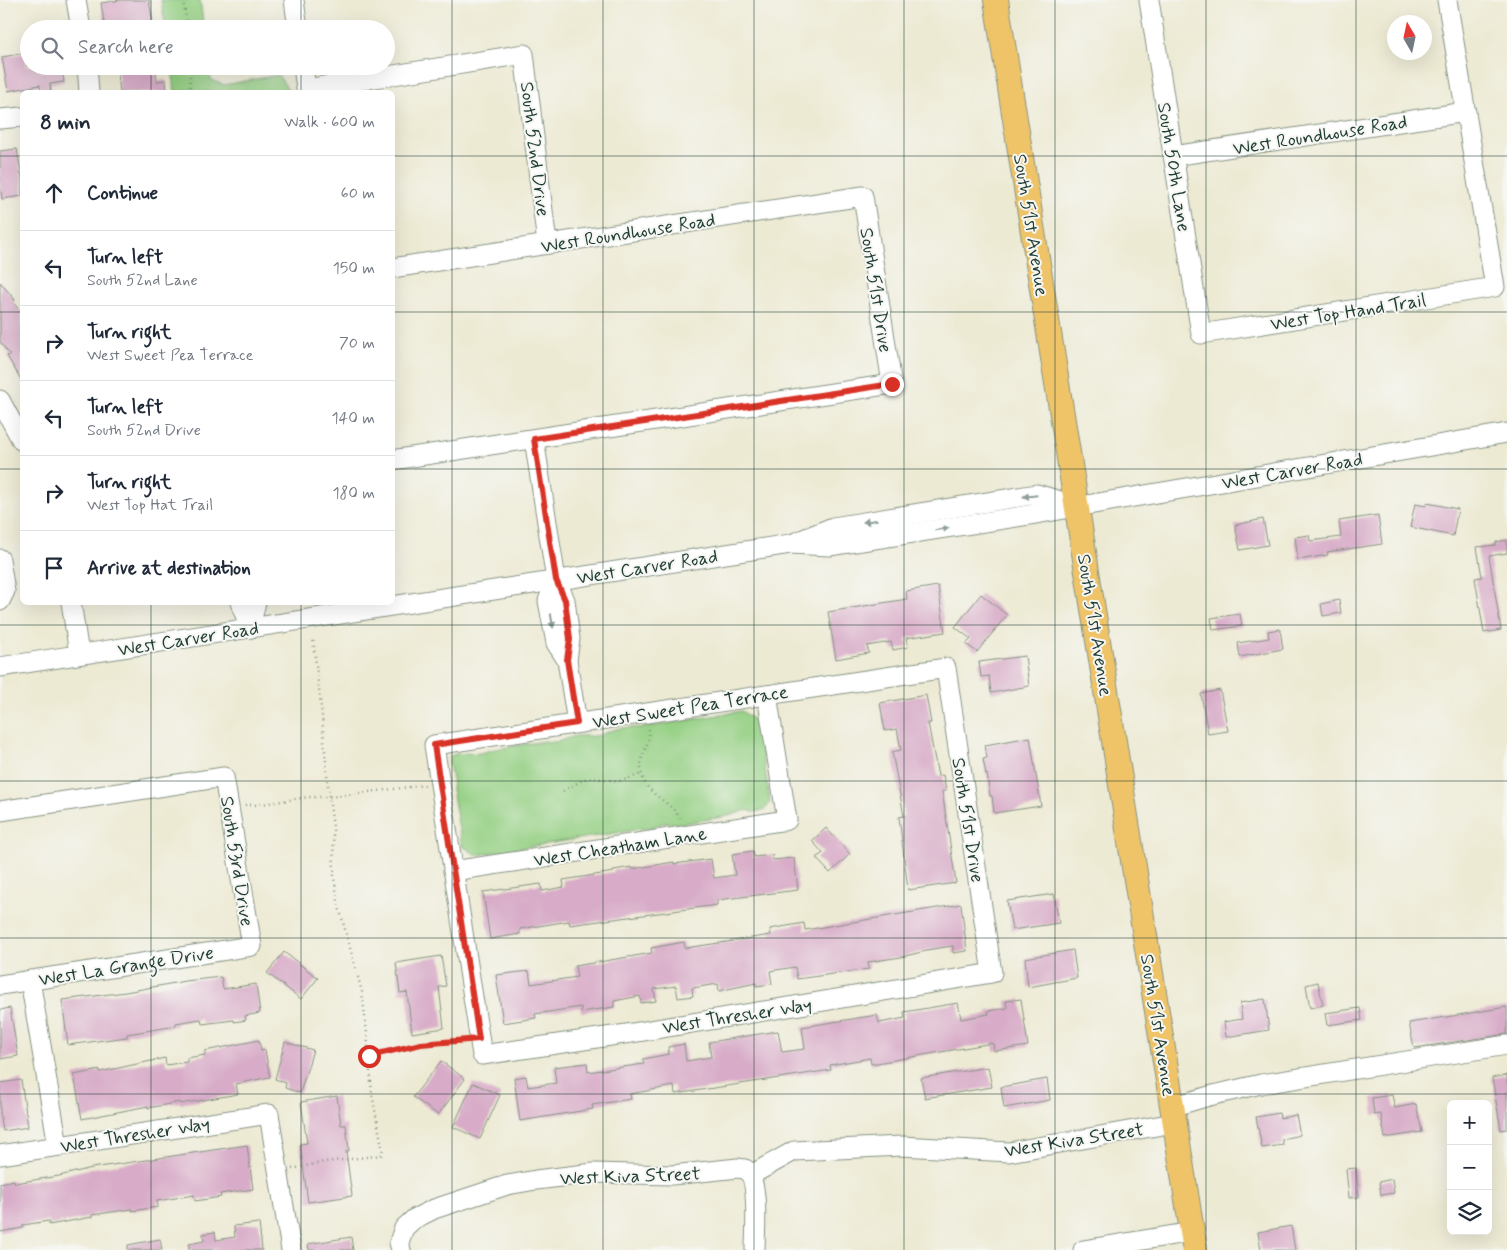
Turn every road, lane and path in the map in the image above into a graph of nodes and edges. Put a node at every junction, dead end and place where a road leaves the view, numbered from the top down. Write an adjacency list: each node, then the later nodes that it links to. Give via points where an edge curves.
1 (76, 0): 7 (street)
2 (183, 0): 8 (path)
3 (294, 0): 9 (street)
4 (996, 0): 30 (main road, South 51st Avenue)
5 (1149, 0): 20 (street, South 50th Lane)
6 (1447, 0): 17 (street)
7 (79, 20)
8 (186, 20)
9 (297, 20)
10 (88, 75): 15 (street)
11 (190, 75): 16 (path)
12 (304, 75): 13 (street, South 52nd Drive, via 306,89)
13 (393, 75)
14 (395, 75): 22 (street, South 52nd Drive, via 524,54)
15 (89, 90)
16 (190, 90)
17 (1466, 112): 20 (street, West Roundhouse Road); 24 (street, West Top Hand Trail, via 1495,287)
18 (20, 117): 19 (street)
19 (0, 120)
20 (1173, 156): 24 (street, South 50th Lane)
21 (862, 196): 22 (street, West Roundhouse Road); 28 (street, South 51st Drive, via 892,384)
22 (548, 244): 23 (street, West Roundhouse Road)
23 (395, 268)
24 (1201, 334)
25 (0, 400): 27 (street)
26 (1507, 433): 30 (street, West Carver Road)
27 (20, 437)
28 (534, 439): 29 (street); 32 (street)
29 (395, 460)
30 (1077, 506): 32 (street, West Carver Road, via 829,546 790,544); 60 (main road, South 51st Avenue)
31 (0, 559): 33 (street, via 5,591)
32 (556, 580): 37 (street, West Carver Road); 44 (street, via 565,600 570,639 567,660)
33 (0, 601)
34 (71, 605): 39 (street)
35 (241, 605): 37 (street)
36 (255, 605): 37 (street)
37 (250, 628): 39 (street, West Carver Road)
38 (313, 639): 48 (path)
39 (79, 654): 40 (street, West Carver Road)
40 (0, 667)
41 (946, 668): 42 (street, West Sweet Pea Terrace); 54 (street, South 51st Drive)
42 (767, 695): 43 (street, West Sweet Pea Terrace); 51 (street, West Cheatham Lane, via 787,820)
43 (648, 713): 44 (street, West Sweet Pea Terrace); 45 (path, via 650,738 642,755)
44 (577, 723): 46 (street, West Sweet Pea Terrace, via 434,745)
45 (642, 774): 47 (path, via 624,780 584,779); 51 (path, via 652,792 675,810)
46 (440, 784): 48 (path); 52 (street)
47 (563, 791)
48 (328, 797): 49 (path, via 255,805); 59 (path, via 333,827 334,878 362,992)
49 (228, 804): 50 (street, South 53rd Drive, via 224,777); 53 (street, South 53rd Drive)
50 (0, 811)
51 (686, 836): 52 (street, West Cheatham Lane)
52 (453, 871): 58 (street)
53 (252, 946): 55 (street, West La Grange Drive)
54 (992, 973): 58 (street, West Thresher Way, via 642,1031)
55 (30, 980): 56 (street, West La Grange Drive); 61 (street)
56 (0, 984)
57 (1507, 1045): 60 (street, West Kiva Street, via 1261,1084 1209,1096)
58 (481, 1047): 59 (path, via 421,1044)
59 (369, 1056): 63 (path, via 372,1094 384,1152)
60 (1173, 1115): 64 (street, West Kiva Street, via 1009,1152 902,1146 794,1151); 65 (main road, South 51st Avenue)
61 (58, 1146): 62 (street, West Thresher Way); 63 (street, West Thresher Way, via 270,1114)
62 (0, 1155)
63 (279, 1172): 66 (street)
64 (751, 1175): 67 (street, West Kiva Street, via 738,1168 672,1175 594,1173 508,1185 434,1209 414,1219 404,1228); 68 (street, via 755,1186)
65 (1193, 1241): 69 (street)
66 (291, 1250)
67 (401, 1250)
68 (755, 1250)
69 (1083, 1250)

